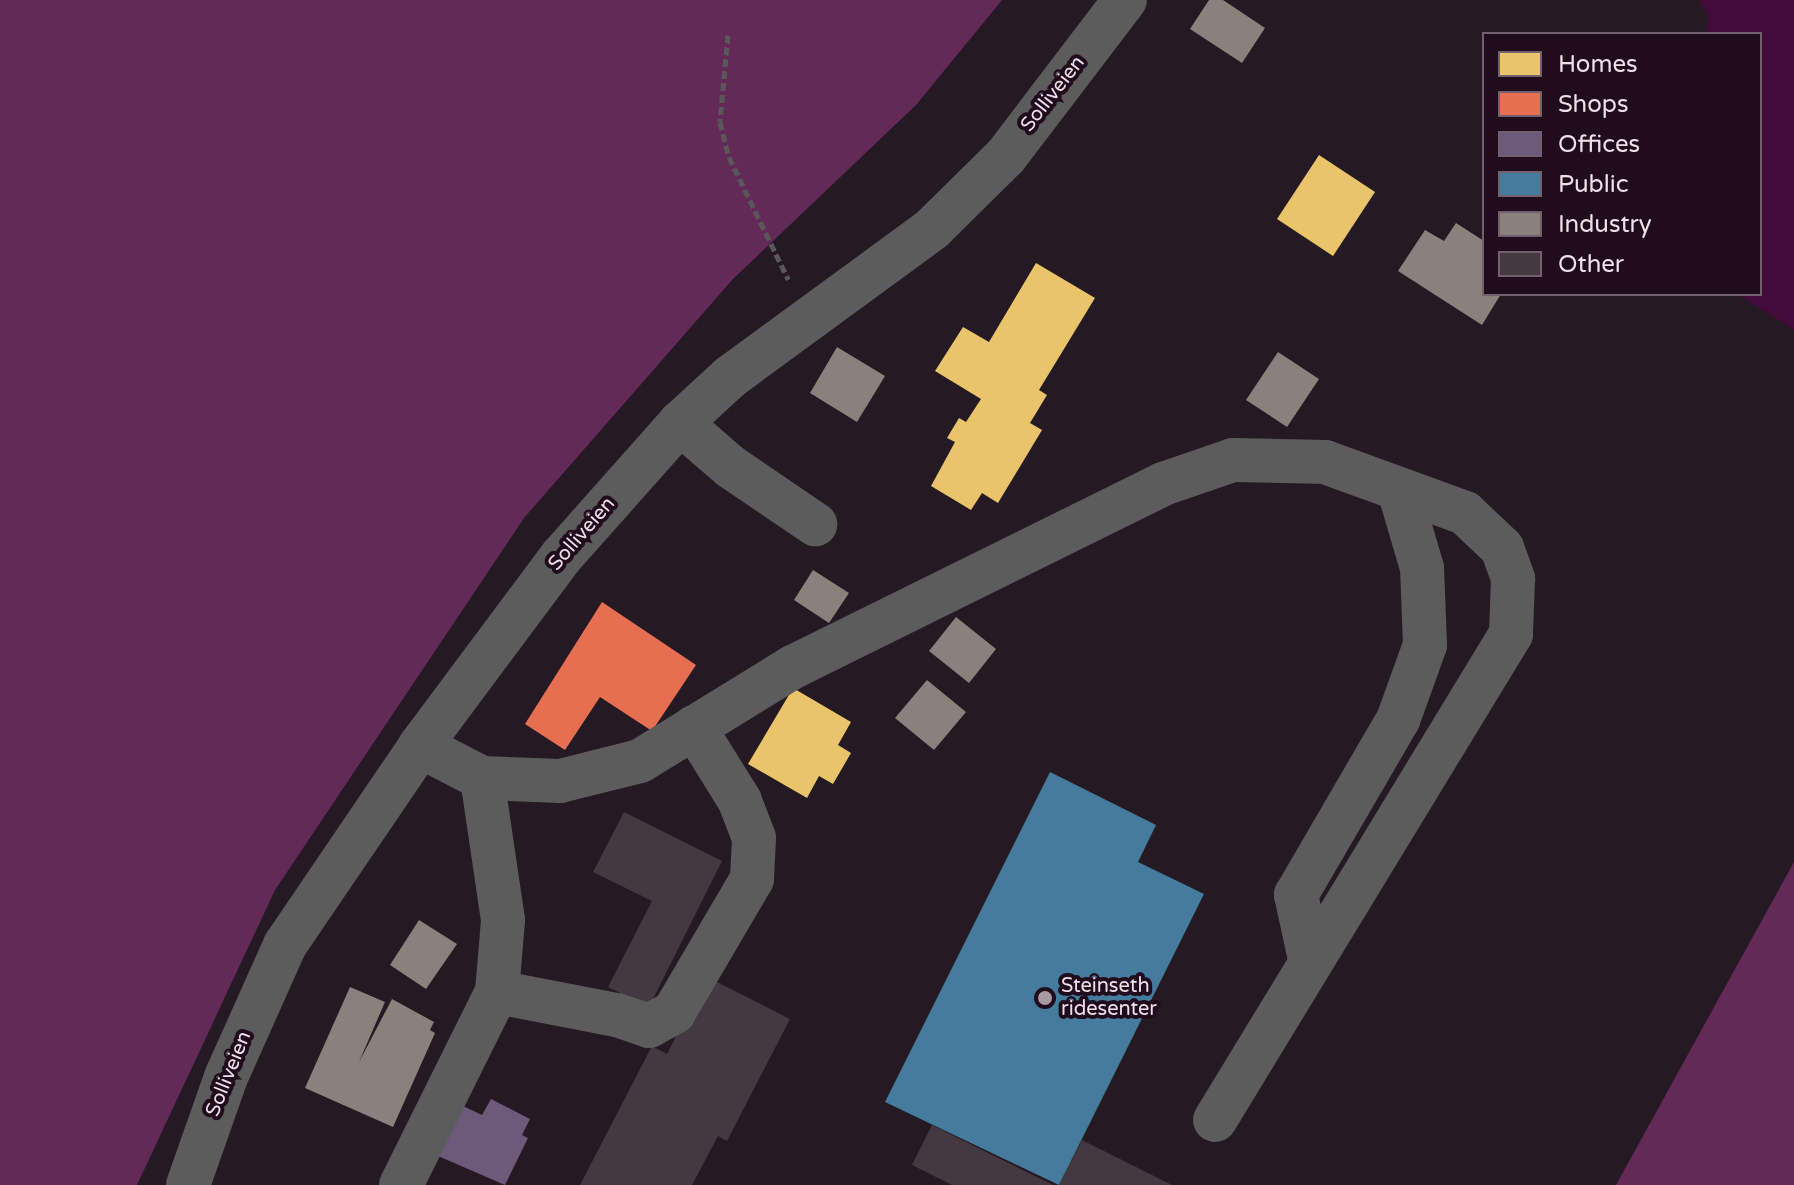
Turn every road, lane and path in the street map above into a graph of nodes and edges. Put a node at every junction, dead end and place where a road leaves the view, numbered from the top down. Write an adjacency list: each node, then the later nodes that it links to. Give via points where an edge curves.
1 (1125, 0): 3 (street, Solliveien, via 1006,156 932,229)
2 (728, 35): 3 (path, via 719,111 729,157)
3 (807, 319): 4 (street, Solliveien)
4 (680, 423): 6 (street, via 731,467); 8 (street, Solliveien, via 561,557)
5 (1399, 490): 7 (street, via 1325,462 1233,460 1163,484 1044,541 793,667); 10 (street, via 1422,568 1425,645 1398,720 1296,895); 10 (street, via 1465,513 1502,548 1513,579 1511,634)
6 (815, 524)
7 (694, 727): 9 (street, via 640,761 574,778); 11 (street, via 740,801 754,838 753,865 752,879 674,1012 649,1026)
8 (420, 746): 9 (street); 13 (street, Solliveien, via 285,945 226,1077)
9 (482, 778): 11 (street, via 503,920)
10 (1310, 959): 12 (street)
11 (497, 992): 14 (street, via 423,1150)
12 (1215, 1120)
13 (188, 1185)
14 (401, 1185)

